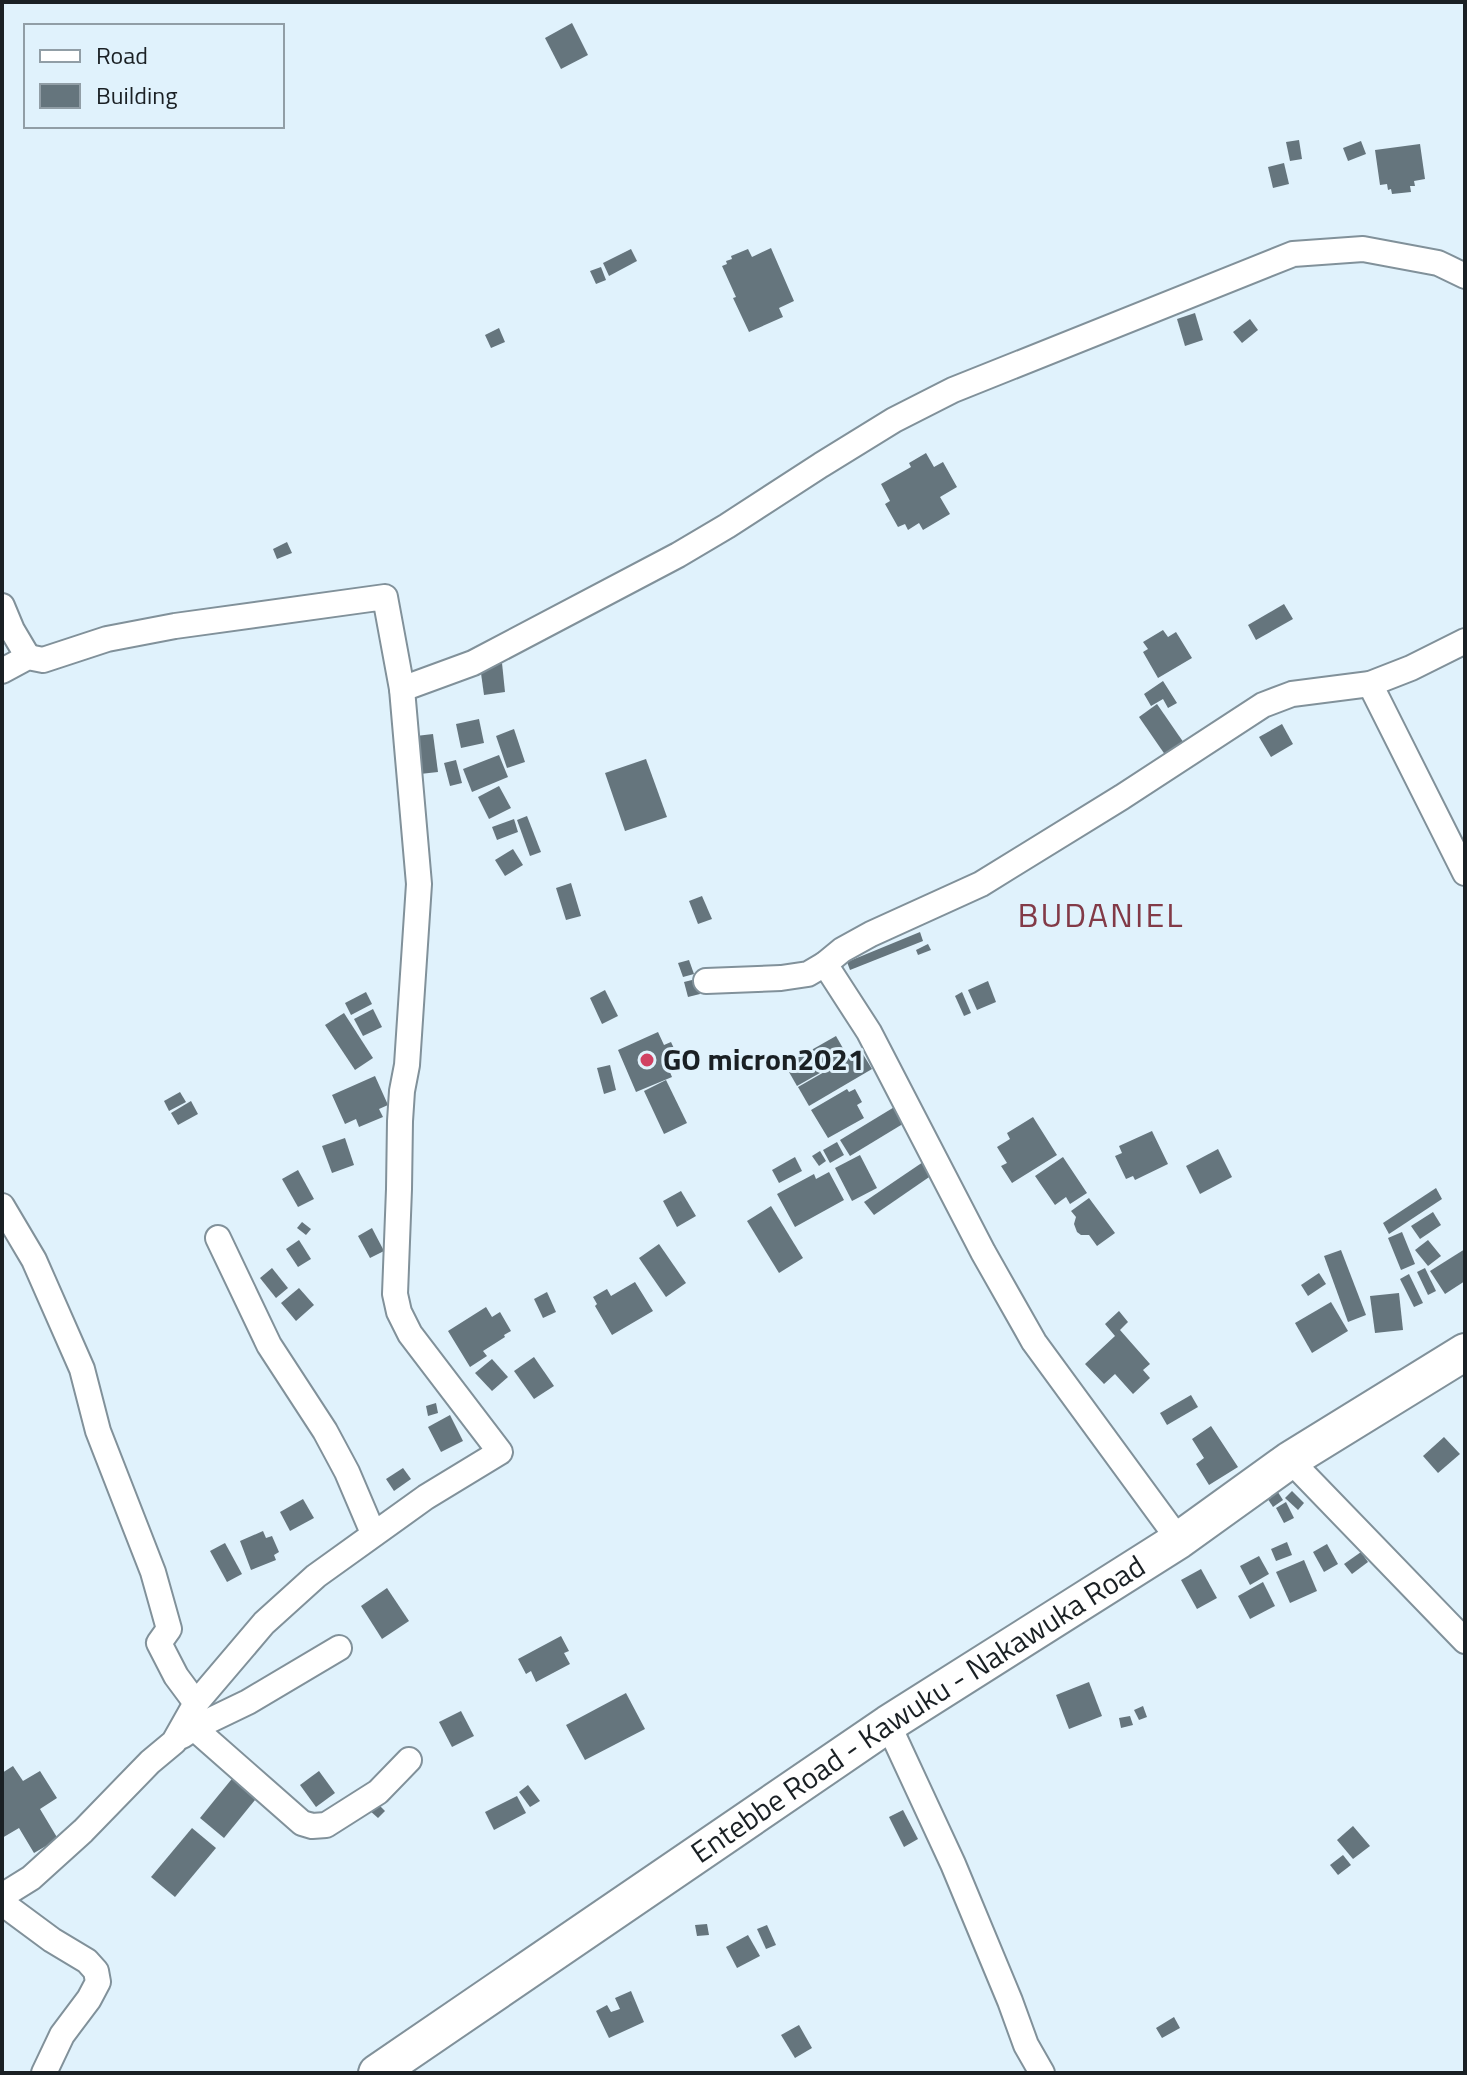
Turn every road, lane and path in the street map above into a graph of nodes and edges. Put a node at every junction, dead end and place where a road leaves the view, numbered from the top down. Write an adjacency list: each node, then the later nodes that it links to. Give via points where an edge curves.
1 (1465, 276): 7 (street, via 1438,263 1363,249 1280,259 953,390 894,420 642,575 473,663)
2 (2, 606): 4 (street)
3 (1465, 641): 6 (street)
4 (28, 657): 5 (street); 7 (street, via 43,660 107,639 175,626 385,597)
5 (2, 671)
6 (1370, 684): 8 (street); 9 (street, via 1292,694 1263,705 981,884 871,934)
7 (402, 689): 15 (street, via 419,884 400,1121 395,1294 410,1334 500,1452)
8 (1465, 873)
9 (825, 964): 10 (street, via 808,974 781,978); 16 (street, via 869,1032 1034,1342)
10 (706, 981)
11 (2, 1206): 19 (street, via 34,1260 82,1369 98,1431 153,1572 169,1629 159,1643)
12 (218, 1238): 15 (street, via 269,1345 347,1472)
13 (1465, 1352): 14 (main road, Entebbe Road - Kawuku - Nakawuka Road)
14 (1290, 1460): 16 (main road, Entebbe Road - Kawuku - Nakawuka Road); 17 (street)
15 (373, 1533): 19 (street, via 264,1623)
16 (1179, 1540): 20 (main road, Entebbe Road - Kawuku - Nakawuka Road)
17 (1465, 1641)
18 (339, 1648): 21 (street)
19 (196, 1703): 22 (street)
20 (888, 1724): 27 (main road, Entebbe Road - Kawuku - Nakawuka Road); 28 (street)
21 (194, 1728): 22 (street); 23 (street, via 302,1823 312,1826 326,1825 378,1792)
22 (174, 1742): 24 (street, via 31,1878)
23 (409, 1760)
24 (2, 1896)
25 (2, 1903): 26 (street, via 96,1971 98,1982)
26 (44, 2073)
27 (377, 2073)
28 (1042, 2073)

